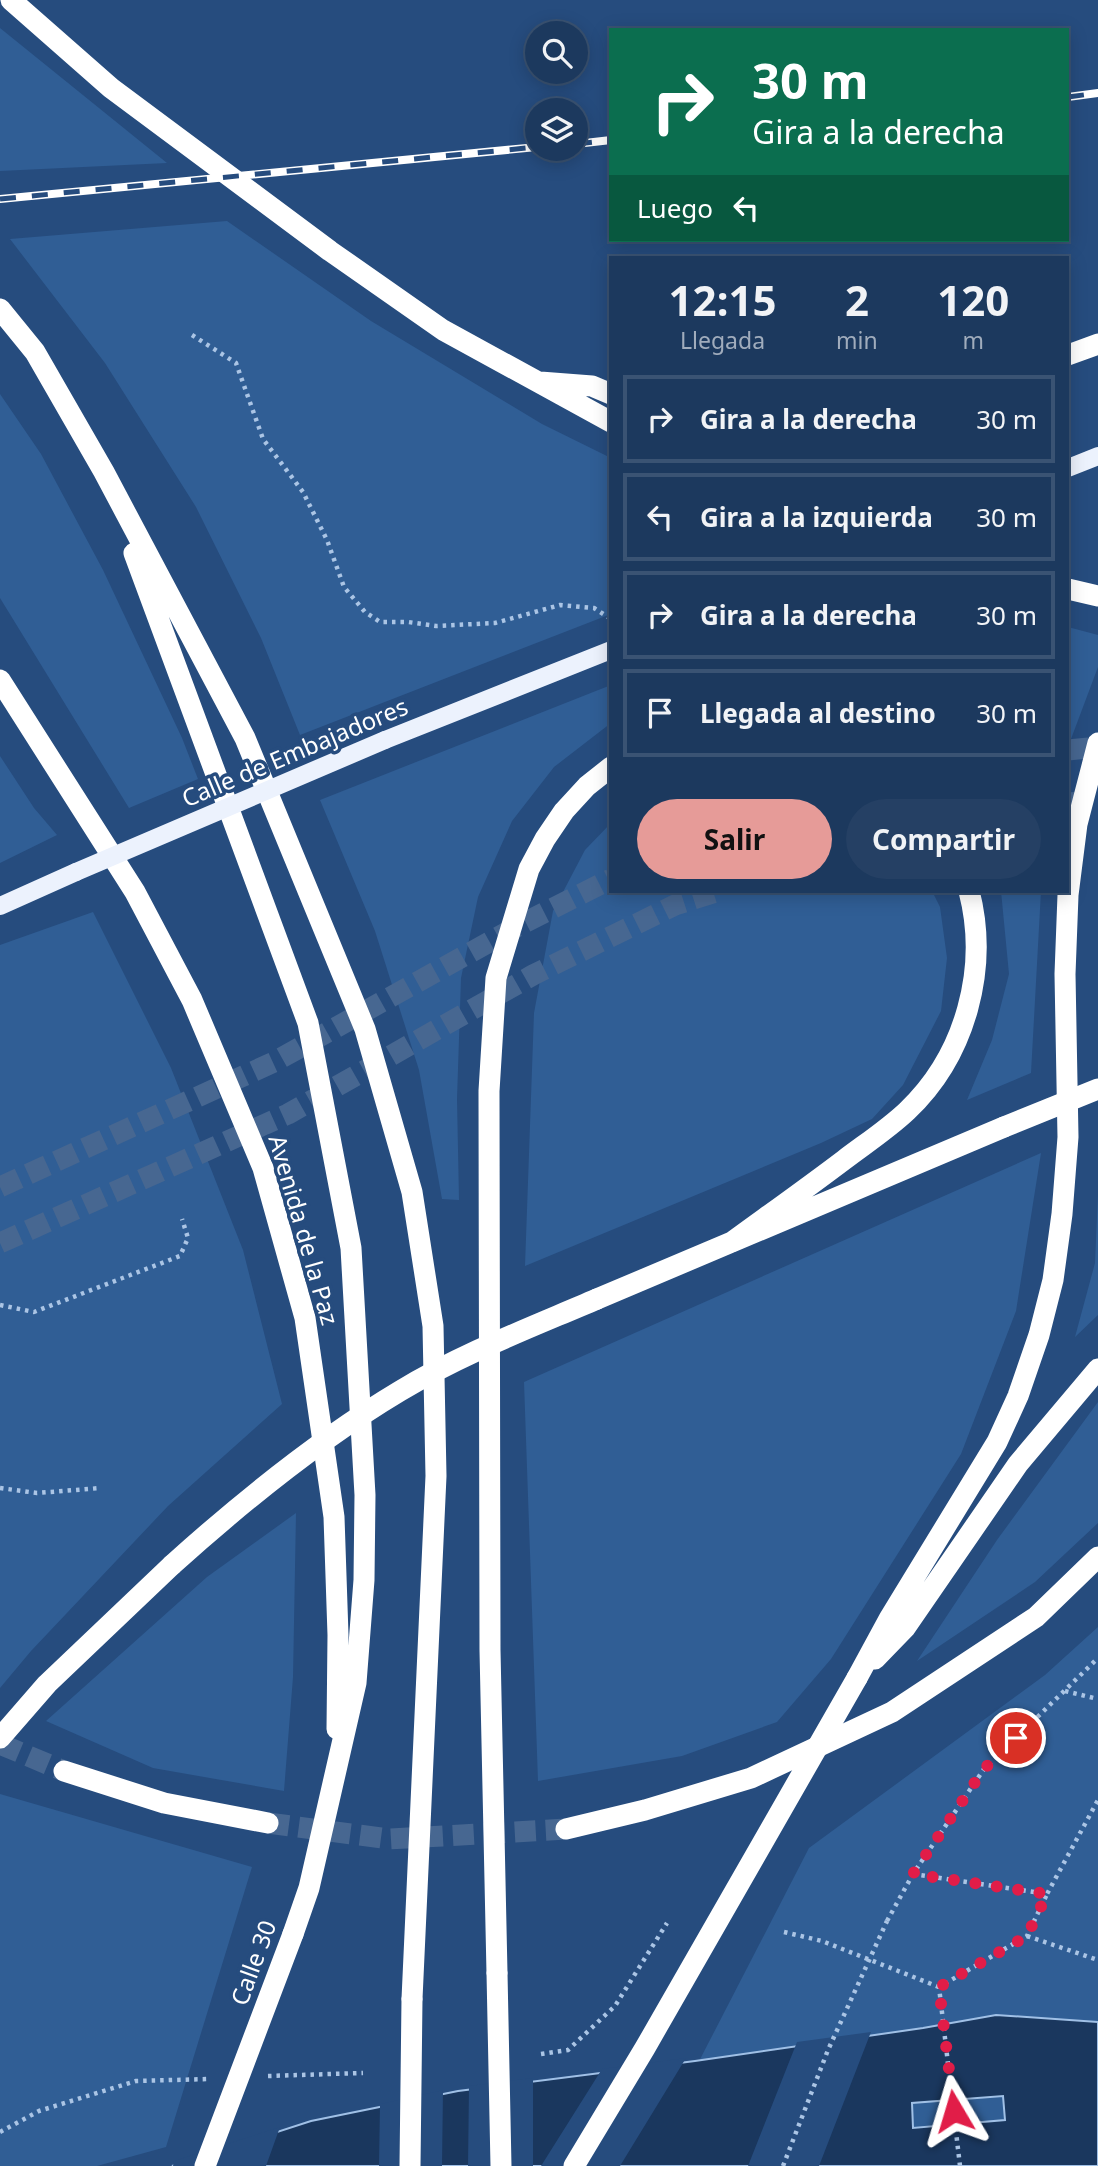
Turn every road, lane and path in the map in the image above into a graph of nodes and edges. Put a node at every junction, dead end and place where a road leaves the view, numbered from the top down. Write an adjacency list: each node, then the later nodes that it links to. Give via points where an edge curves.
1 (11, 0): 6 (highway, via 111,88 330,251 443,330)
2 (0, 309): 11 (highway, via 35,352)
3 (192, 335): 14 (path, via 236,363 263,439 303,492 344,587 365,612 380,622 436,626 495,623 560,606 594,608)
4 (1098, 345): 5 (highway)
5 (1069, 355)
6 (535, 381): 7 (highway, via 592,386); 8 (highway)
7 (609, 393)
8 (609, 421)
9 (1098, 456): 10 (main road)
10 (1069, 468)
11 (104, 472): 37 (highway, via 308,1023 351,1248 365,1495 364,1580 356,1683); 54 (highway, bridge, via 245,738 365,1029 412,1192 433,1326 436,1476 412,2000)
12 (1069, 589): 13 (highway)
13 (1098, 596)
14 (609, 618)
15 (609, 651): 22 (main road, Calle de Embajadores, bridge, via 385,740)
16 (0, 680): 37 (highway, Avenida de la Paz, via 135,892 192,1000 263,1168 305,1318 334,1517)
17 (1098, 743): 19 (highway, via 1077,824)
18 (609, 769): 55 (highway, bridge, via 571,802 545,839 529,869 496,978 489,1091 490,1650)
19 (1069, 887)
20 (970, 893): 25 (highway, via 977,947 974,983 951,1053 931,1083 879,1134)
21 (1068, 893): 32 (highway, via 1068,1137 1053,1280 1039,1335 997,1442)
22 (0, 906)
23 (1098, 1089): 25 (highway, bridge)
24 (182, 1219): 26 (path, via 188,1238 180,1256 34,1312)
25 (732, 1242): 35 (highway, bridge, via 499,1341 401,1390 335,1433 268,1482 172,1565 47,1684)
26 (0, 1305)
27 (1098, 1369): 32 (highway, via 1018,1464 905,1628)
28 (0, 1488): 29 (path, via 37,1493)
29 (102, 1488)
30 (1098, 1557): 40 (highway, via 1036,1617 892,1712 751,1778)
31 (1098, 1658): 33 (path)
32 (857, 1678): 56 (highway, bridge)
33 (1064, 1691): 34 (path); 41 (path, via 984,1769)
34 (1098, 1699)
35 (0, 1738)
36 (64, 1771): 39 (highway, via 164,1803)
37 (336, 1773): 53 (highway, Calle 30, bridge, via 309,1888)
38 (1098, 1800): 42 (path)
39 (268, 1823)
40 (566, 1829)
41 (913, 1874): 42 (path); 57 (path, bridge, via 828,2050)
42 (1047, 1894): 45 (path)
43 (667, 1923): 48 (path, via 615,2006 568,2050)
44 (784, 1932): 47 (path, via 822,1941)
45 (1027, 1936): 46 (path); 47 (path)
46 (1098, 1960)
47 (939, 1987): 58 (path)
48 (541, 2054)
49 (363, 2073): 50 (path)
50 (256, 2077)
51 (216, 2078): 52 (path, via 136,2081 39,2111)
52 (0, 2132)
53 (205, 2166)
54 (410, 2166)
55 (501, 2166)
56 (574, 2166)
57 (783, 2166)
58 (960, 2166)

